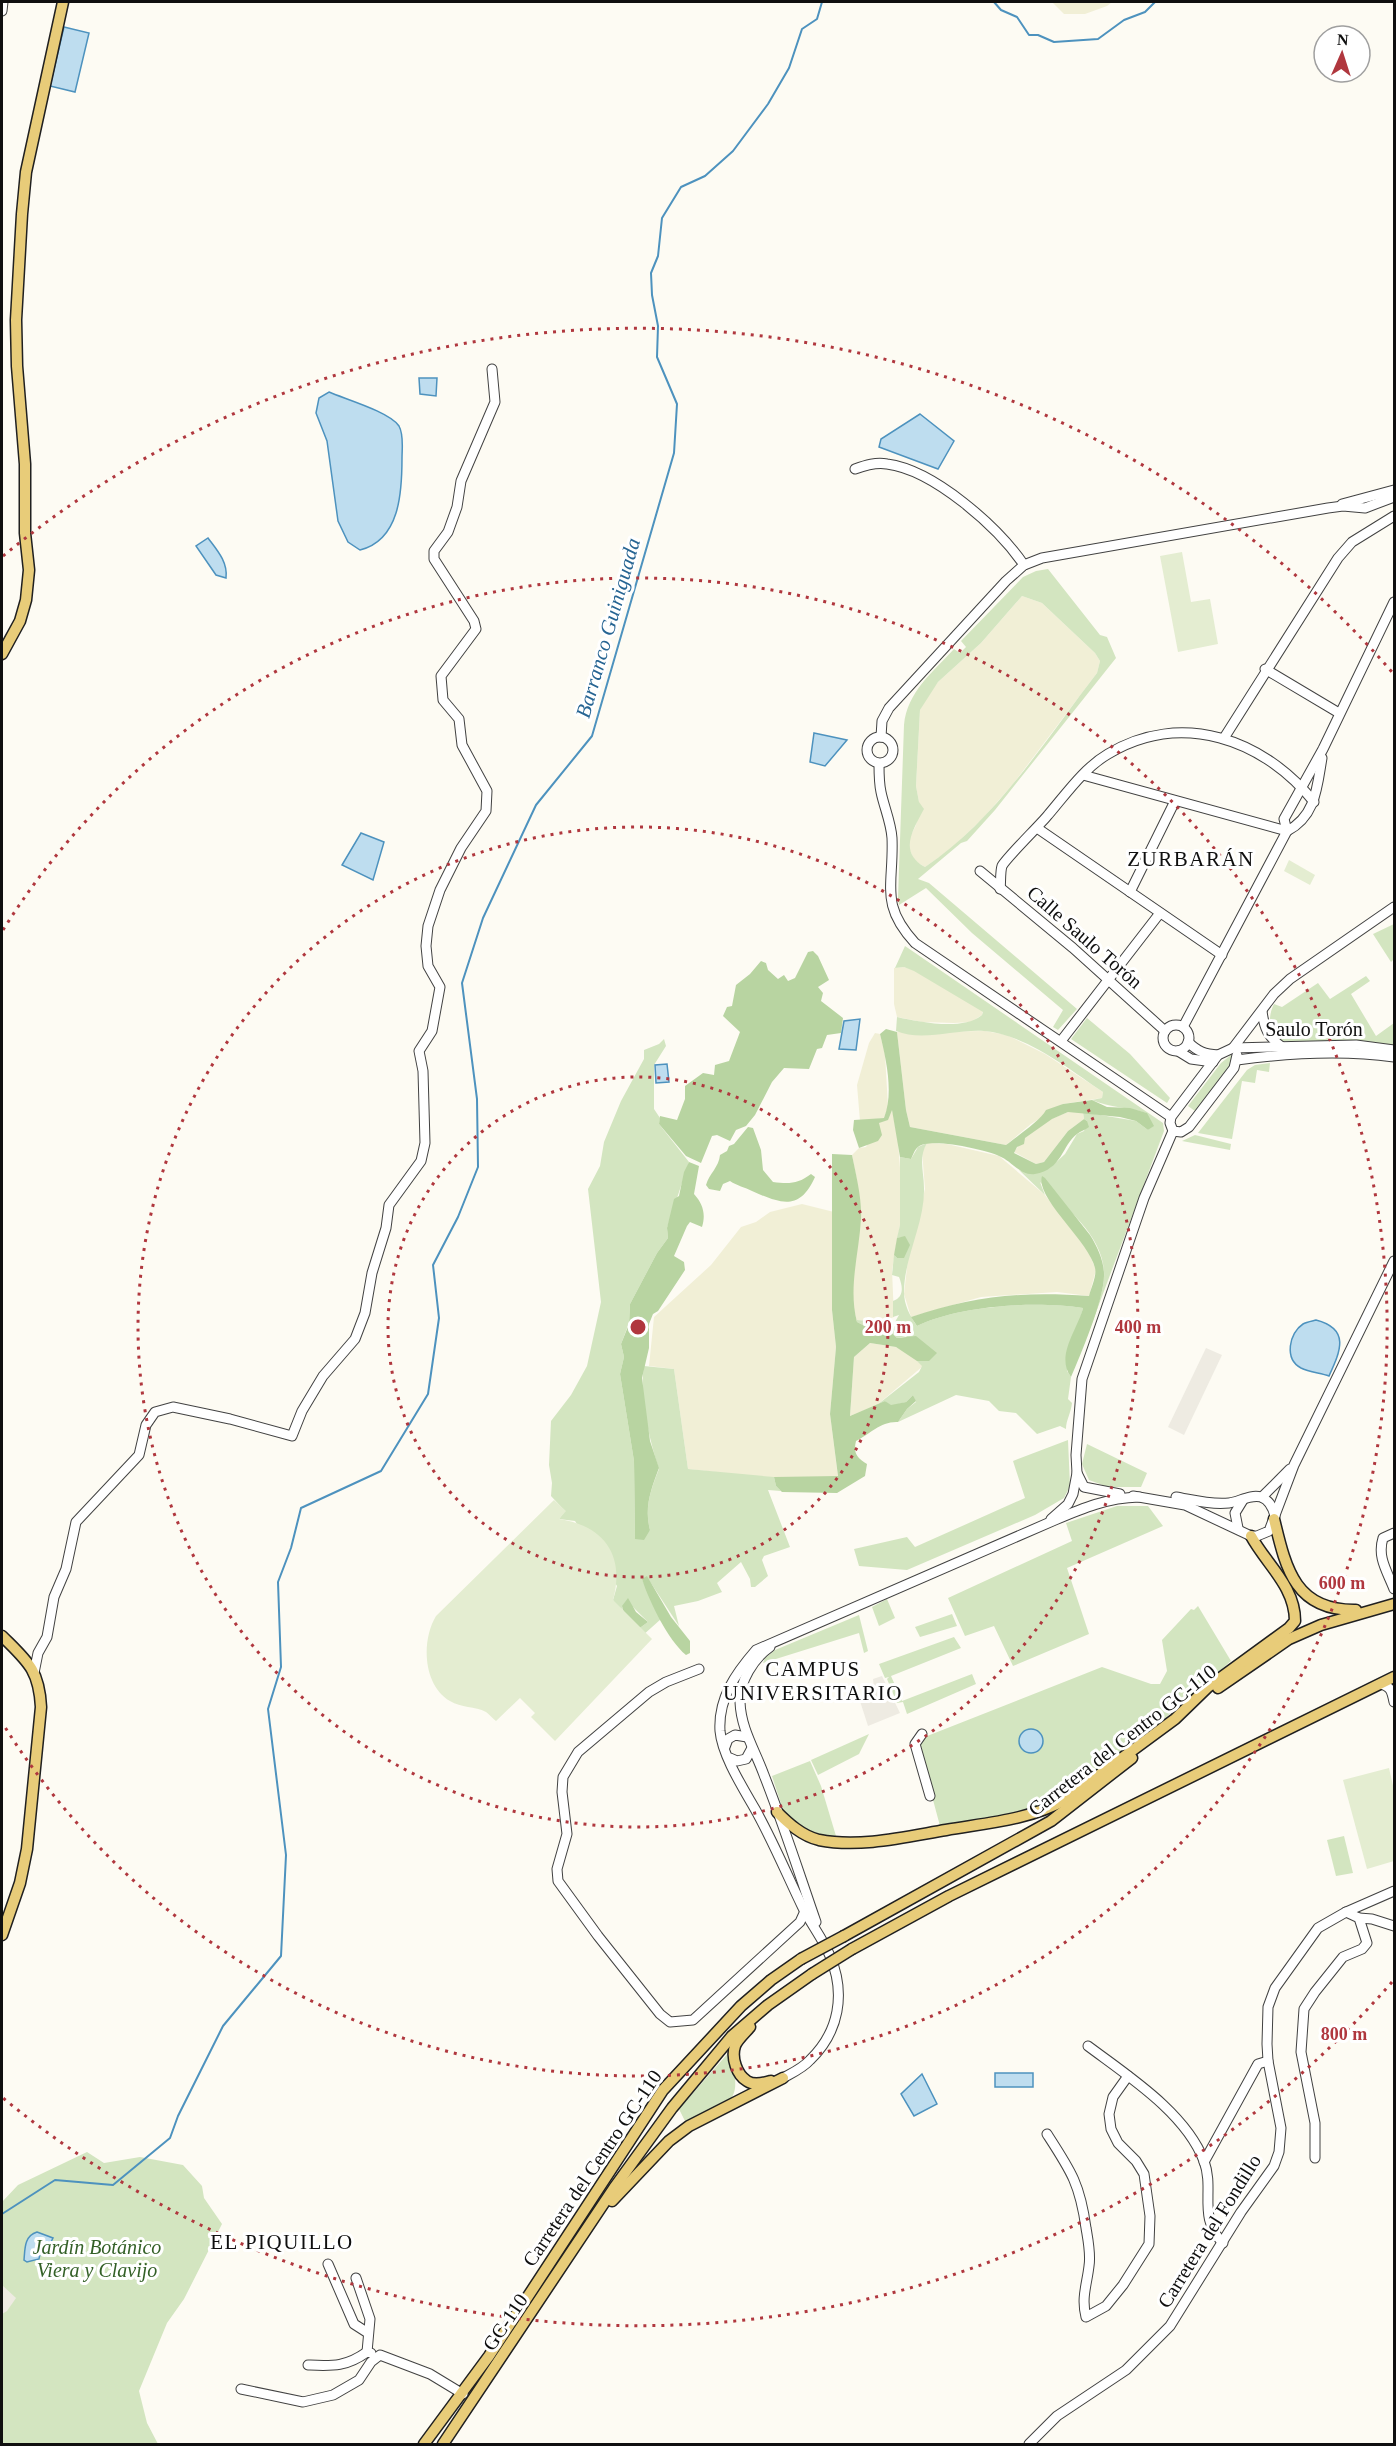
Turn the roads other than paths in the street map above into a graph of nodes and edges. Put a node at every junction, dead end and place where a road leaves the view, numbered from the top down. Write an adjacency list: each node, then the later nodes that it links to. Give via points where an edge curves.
1 (3, 2): 3 (street)
2 (63, 2): 12 (main road, via 26,172 22,214 16,320 29,570 20,621)
3 (2, 11)
4 (492, 369): 67 (street, via 495,402 461,481 448,532 434,551 434,559 476,628 441,676 443,700 459,718 462,745 487,791 486,811 461,848 428,926 428,966 440,987 432,1031 419,1051 425,1143 421,1161 389,1205 365,1313 355,1340 323,1376 292,1436 173,1407 154,1412 146,1425 139,1455 76,1521 66,1569 54,1597 47,1637 38,1653)
5 (855, 469): 10 (street, via 886,464 926,477 980,518)
6 (1395, 490): 8 (street)
7 (1395, 497): 8 (street, via 1365,508)
8 (1328, 508): 10 (street, via 1093,548)
9 (1395, 516): 13 (street, via 1352,542 1338,558)
10 (1024, 565): 15 (street, via 889,708 882,721)
11 (1395, 602): 14 (street)
12 (2, 654)
13 (1265, 669): 14 (street); 16 (street)
14 (1340, 713): 17 (street)
15 (881, 737): 18 (street, via 890,741 893,751 889,760); 18 (street, via 870,740 866,750 870,760)
16 (1224, 738): 19 (street, via 1192,733 1133,741 1107,755); 20 (street, via 1275,763)
17 (1323, 749): 20 (street); 22 (street)
18 (879, 764): 37 (street, via 881,794 892,837 890,897 900,927 915,944)
19 (1083, 775): 21 (street); 23 (street)
20 (1303, 788): 22 (street); 24 (street, via 1284,819)
21 (1175, 801): 24 (street); 27 (street)
22 (1314, 802): 24 (street, via 1299,825)
23 (1037, 828): 26 (street, via 1002,866); 27 (street)
24 (1287, 831): 32 (street)
25 (980, 871): 26 (street, Calle Saulo Torón)
26 (1000, 889): 33 (street, Calle Saulo Torón)
27 (1130, 892): 30 (street)
28 (1395, 907): 31 (street)
29 (1395, 912): 31 (street)
30 (1160, 914): 32 (street); 33 (street)
31 (1368, 927): 34 (street, via 1290,979)
32 (1222, 955): 35 (street)
33 (1110, 980): 36 (street, Calle Saulo Torón); 37 (street)
34 (1262, 1011): 39 (street, via 1268,1034); 40 (street)
35 (1183, 1027): 36 (street, via 1173,1026); 38 (street)
36 (1165, 1031): 42 (street, via 1163,1041 1168,1049)
37 (1061, 1041): 46 (street)
38 (1188, 1042): 42 (street); 44 (street)
39 (1282, 1047): 40 (street, Saulo Torón); 41 (street, Saulo Torón, via 1356,1045)
40 (1233, 1048): 44 (street); 45 (street)
41 (1395, 1050)
42 (1178, 1051): 44 (street, via 1191,1059)
43 (1395, 1058): 45 (street, Saulo Torón, via 1324,1053)
44 (1216, 1059): 46 (street)
45 (1237, 1060): 47 (street, via 1189,1127)
46 (1171, 1117): 47 (street)
47 (1173, 1131): 50 (street, via 1144,1198 1082,1379)
48 (1395, 1261): 49 (street)
49 (1294, 1466): 52 (street); 55 (street)
50 (1077, 1473): 51 (street, via 1084,1487); 56 (street, via 1068,1504)
51 (1139, 1497): 53 (street); 56 (street, via 1098,1502)
52 (1262, 1497): 54 (street); 55 (street, via 1271,1505)
53 (1149, 1498): 54 (street, via 1170,1496 1227,1503); 57 (street, via 1185,1505)
54 (1243, 1500): 57 (street, via 1235,1513)
55 (1275, 1518): 59 (street, via 1269,1531); 63 (main road, via 1290,1574 1311,1599 1336,1611)
56 (1045, 1524): 65 (street)
57 (1238, 1528): 59 (street)
58 (1395, 1533): 60 (street, via 1383,1538 1380,1548)
59 (1251, 1536): 71 (main road, via 1288,1593 1295,1621 1208,1687)
60 (1395, 1588)
61 (1395, 1594): 62 (street)
62 (1390, 1605): 63 (main road, Carretera del Centro GC-110 / GC-110)
63 (1368, 1610): 71 (main road, Carretera del Centro GC-110 / GC-110, via 1289,1639)
64 (2, 1636): 67 (main road)
65 (783, 1638): 73 (street, via 765,1651 746,1677 740,1700); 74 (street, via 756,1650 729,1686 720,1732)
66 (699, 1669): 80 (street, via 649,1692 568,1765 562,1792 567,1834 557,1869 558,1881 605,1945 670,2022 693,2020 800,1922)
67 (34, 1673): 84 (main road, via 41,1707 27,1849)
68 (1395, 1677): 69 (main road, GC-110)
69 (1380, 1684): 70 (street, via 1387,1685); 86 (main road, Carretera del Centro GC-110 / GC-110, bridge, via 949,1896 852,1949)
70 (1395, 1702)
71 (1175, 1719): 78 (main road, via 1078,1792 1054,1806 1019,1818 879,1841 847,1842 817,1840); 105 (main road, Carretera del Centro GC-110 / GC-110, bridge, via 1122,1767 1051,1821 801,1959 741,2006 663,2090)
72 (922, 1734): 77 (street, via 915,1744)
73 (747, 1737): 74 (street, via 735,1734); 75 (street)
74 (725, 1747): 76 (street)
75 (752, 1748): 76 (street, via 746,1759); 78 (street)
76 (730, 1758): 80 (street)
77 (930, 1796)
78 (777, 1812): 85 (street)
79 (1395, 1891): 81 (street, Carretera del Fondillo)
80 (805, 1911): 85 (street)
81 (1346, 1912): 82 (street); 88 (street, Carretera del Fondillo, via 1318,1928 1275,1988 1268,2007)
82 (1359, 1918): 83 (street); 94 (street, via 1367,1943 1362,1950 1343,1957 1304,2009 1301,2052 1315,2123)
83 (1395, 1926)
84 (2, 1935)
85 (822, 1938): 91 (street, via 837,1975 837,2017 828,2040 808,2062)
86 (768, 2005): 89 (main road, via 735,2046 734,2061); 96 (main road, Carretera del Centro GC-110 / GC-110, via 732,2036 700,2072 631,2164)
87 (1088, 2046): 90 (street)
88 (1268, 2061): 95 (street, via 1258,2064); 97 (street, Carretera del Fondillo, via 1280,2122 1279,2152 1274,2166)
89 (739, 2073): 91 (main road, via 748,2082 762,2084); 92 (main road, via 742,2086)
90 (1128, 2076): 93 (street, via 1113,2097 1109,2114 1118,2143 1144,2174 1149,2244 1106,2306 1086,2317 1083,2297 1089,2247 1082,2198 1074,2177); 95 (street, via 1188,2131)
91 (783, 2078): 92 (main road)
92 (730, 2107): 96 (main road, via 711,2113 669,2141)
93 (1047, 2134)
94 (1316, 2158)
95 (1204, 2162): 97 (street, via 1209,2220 1213,2233)
96 (596, 2219): 107 (main road, GC-110 / GC-110)
97 (1223, 2243): 108 (street, Carretera del Fondillo, via 1170,2326 1126,2370 1057,2416)
98 (328, 2264): 100 (street, via 354,2324)
99 (356, 2278): 100 (street, via 370,2319)
100 (368, 2333): 101 (street)
101 (367, 2352): 102 (street); 103 (street, via 352,2363)
102 (380, 2355): 104 (street, via 359,2380 333,2395 303,2402); 105 (street, via 430,2374)
103 (308, 2366)
104 (240, 2389)
105 (463, 2394): 106 (main road, GC-110)
106 (424, 2445)
107 (443, 2445)
108 (1029, 2445)

